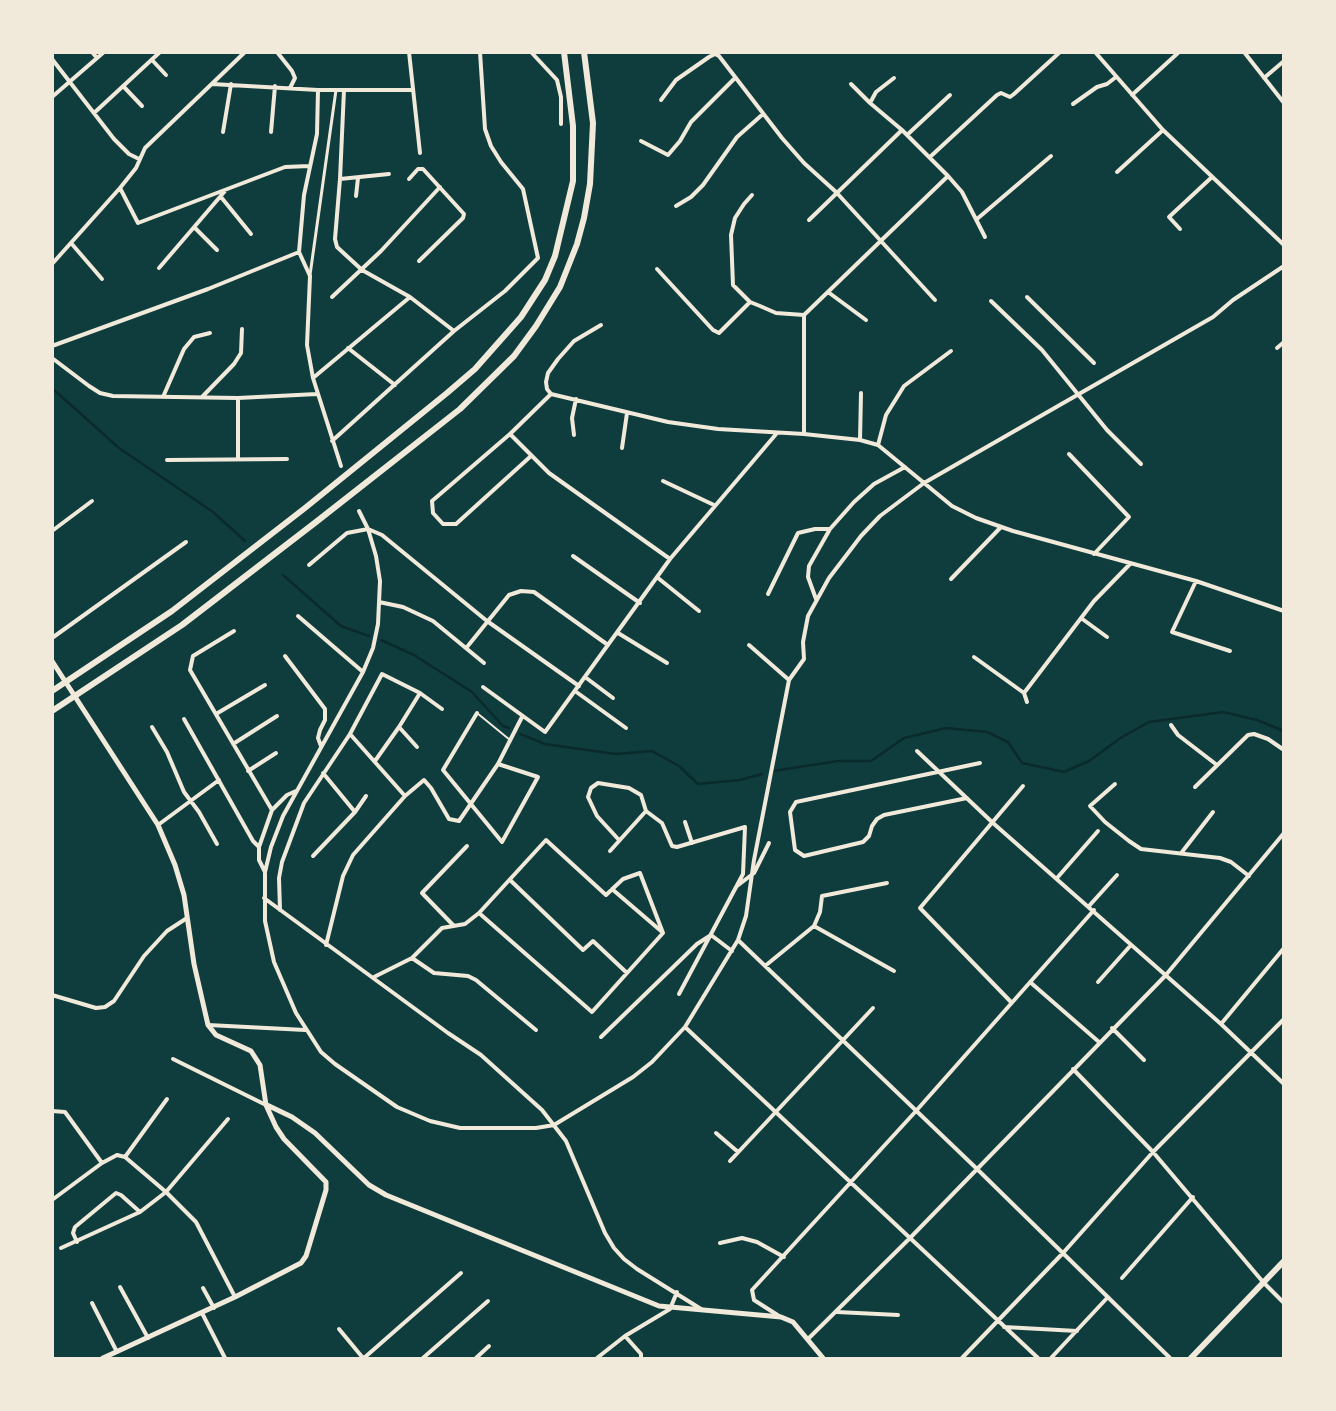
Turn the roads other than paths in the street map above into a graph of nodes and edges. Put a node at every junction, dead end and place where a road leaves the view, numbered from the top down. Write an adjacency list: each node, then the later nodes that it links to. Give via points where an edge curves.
1 (92, 52): 15 (street)
2 (104, 52): 15 (street)
3 (160, 52): 17 (street)
4 (245, 52): 25 (street)
5 (277, 52): 30 (street, via 295,78)
6 (409, 52): 34 (street)
7 (480, 52): 102 (street, via 485,129 500,162 523,189 538,258 505,292)
8 (531, 52): 45 (street, via 557,80)
9 (564, 52): 184 (main road, via 573,126 573,180 556,256 521,317 475,369 448,393 305,508 172,611)
10 (584, 52): 191 (main road, via 593,123 590,184 584,218 560,287 514,356 460,409 278,552 182,625)
11 (1060, 52): 54 (street, via 1010,97 998,95)
12 (1095, 52): 20 (street)
13 (1179, 52): 35 (street)
14 (1244, 52): 23 (street)
15 (97, 58): 24 (street)
16 (52, 59): 24 (street)
17 (152, 60): 19 (street); 28 (street)
18 (1284, 60): 23 (street)
19 (166, 75)
20 (1116, 77): 35 (street); 41 (street)
21 (735, 78): 38 (street, via 715,54 676,80); 44 (street); 51 (street, via 691,122 668,155)
22 (894, 78): 39 (street, via 876,92)
23 (1264, 78): 40 (street)
24 (70, 81): 37 (street); 43 (street)
25 (211, 84): 26 (street); 55 (street, via 146,148)
26 (231, 84): 29 (street); 48 (street)
27 (851, 84): 39 (street)
28 (123, 86): 42 (street); 43 (street)
29 (275, 86): 30 (street); 49 (street)
30 (290, 88): 31 (street)
31 (318, 90): 32 (street); 56 (street, via 316,134)
32 (336, 90): 33 (street); 89 (street)
33 (344, 90): 34 (street); 62 (street)
34 (412, 90): 52 (street)
35 (1132, 94): 47 (street)
36 (950, 95): 50 (street)
37 (52, 97)
38 (661, 100)
39 (870, 103): 46 (street)
40 (1284, 103)
41 (1073, 104)
42 (142, 106)
43 (94, 113): 55 (street, via 114,139)
44 (763, 114): 67 (street, via 804,163); 71 (street, via 737,137 703,185)
45 (561, 124)
46 (902, 130): 50 (street); 67 (street)
47 (1163, 130): 57 (street); 60 (street)
48 (223, 132)
49 (271, 132)
50 (907, 135): 54 (street)
51 (642, 141)
52 (420, 153)
53 (1051, 156): 72 (street)
54 (930, 157): 59 (street)
55 (139, 159): 64 (street)
56 (309, 166): 66 (street, via 285,167); 82 (street)
57 (1117, 172)
58 (389, 174): 61 (street)
59 (948, 176): 72 (street, via 962,192); 78 (street)
60 (1212, 177): 75 (street, via 1169,217); 80 (street)
61 (358, 178): 62 (street); 68 (street)
62 (340, 179): 88 (street, via 335,239 343,255)
63 (409, 179): 65 (street, via 420,168)
64 (120, 188): 66 (street, via 138,223); 79 (street)
65 (440, 188): 83 (street, via 463,211 463,218); 88 (street)
66 (227, 189): 70 (street)
67 (836, 192): 73 (street); 78 (street)
68 (356, 196)
69 (752, 196): 97 (street, via 736,218 731,242 733,286)
70 (221, 197): 74 (street); 76 (street)
71 (676, 206)
72 (977, 219): 77 (street)
73 (809, 220)
74 (195, 228): 81 (street); 86 (street)
75 (1180, 229)
76 (251, 234)
77 (985, 238)
78 (879, 241): 91 (street); 95 (street)
79 (71, 243): 84 (street); 90 (street)
80 (1283, 243)
81 (217, 250)
82 (299, 252): 89 (street); 105 (street, via 208,290)
83 (419, 261)
84 (52, 264)
85 (1284, 266): 116 (street, via 1213,316)
86 (159, 268)
87 (657, 269): 97 (street, via 719,334)
88 (362, 270): 92 (street); 93 (street)
89 (310, 276): 111 (street, via 307,345)
90 (102, 279)
91 (828, 292): 98 (street); 99 (street)
92 (332, 297)
93 (410, 297): 102 (street); 106 (street)
94 (1027, 297): 110 (street)
95 (935, 300)
96 (991, 301): 116 (street, via 1042,350)
97 (750, 302): 98 (street, via 776,313)
98 (804, 315): 124 (street)
99 (866, 320)
100 (601, 325): 115 (street, via 574,341 558,359 546,382)
101 (242, 328): 118 (street, via 241,352)
102 (454, 331): 112 (street)
103 (210, 333): 117 (street, via 194,337 184,349)
104 (1284, 342): 107 (street)
105 (52, 346)
106 (348, 348): 111 (street); 112 (street)
107 (1277, 348)
108 (951, 351): 128 (street, via 904,386 886,415)
109 (52, 358): 117 (street, via 100,393)
110 (1094, 363)
111 (313, 378): 114 (street)
112 (395, 385): 127 (street)
113 (861, 392): 126 (street)
114 (317, 394): 119 (street); 127 (street)
115 (551, 394): 120 (street); 123 (street)
116 (1079, 394): 135 (street, via 1107,430); 139 (street)
117 (163, 397): 118 (street)
118 (202, 398): 119 (street)
119 (238, 398): 132 (street)
120 (576, 399): 121 (street); 125 (street, via 572,418)
121 (628, 413): 122 (street, via 718,430); 129 (street)
122 (777, 433): 124 (street); 141 (street)
123 (510, 434): 131 (street); 131 (street, via 432,501 431,507 443,524 456,524)
124 (804, 434): 126 (street)
125 (574, 435)
126 (860, 440): 128 (street)
127 (332, 441): 136 (street)
128 (878, 445): 137 (street)
129 (622, 448)
130 (1068, 454): 148 (street, via 1129,517)
131 (530, 456): 150 (street, via 560,482)
132 (238, 459): 133 (street); 134 (street)
133 (287, 459)
134 (167, 460)
135 (1141, 464)
136 (341, 466)
137 (905, 467): 139 (street); 145 (street, via 874,484)
138 (663, 481): 141 (street)
139 (924, 484): 143 (street, via 952,506); 157 (street, via 880,516 861,536)
140 (92, 501): 146 (street)
141 (714, 505): 150 (street)
142 (359, 511): 144 (street)
143 (1001, 526): 148 (street); 154 (street)
144 (368, 529): 152 (street, via 346,533); 158 (street, via 376,556); 164 (street, via 382,535)
145 (830, 529): 156 (street, via 798,533); 157 (street, via 809,566 808,577)
146 (52, 531)
147 (186, 542): 168 (street)
148 (1094, 554): 151 (street)
149 (573, 556): 159 (street)
150 (670, 559): 153 (street)
151 (1130, 564): 155 (street); 163 (street)
152 (309, 565)
153 (658, 578): 159 (street); 160 (street)
154 (950, 579)
155 (1196, 581): 161 (street); 172 (street, via 1172,632)
156 (768, 594)
157 (816, 599): 180 (street, via 808,616 803,642 804,658)
158 (379, 602): 171 (street, via 418,612); 178 (street, via 373,647)
159 (640, 603): 166 (street)
160 (699, 611)
161 (1284, 611)
162 (298, 616): 178 (street)
163 (1081, 618): 167 (street); 187 (street)
164 (487, 621): 169 (street, via 509,595 521,591 534,592); 171 (street); 183 (street)
165 (234, 631): 193 (street, via 193,656 191,662 190,670)
166 (618, 632): 169 (street); 177 (street)
167 (1107, 637)
168 (52, 638)
169 (608, 644): 179 (street)
170 (749, 645): 180 (street)
171 (467, 648): 176 (street)
172 (1230, 651)
173 (285, 656): 204 (street, via 325,708 326,720 318,738)
174 (974, 657): 187 (street)
175 (52, 661): 232 (street)
176 (484, 663)
177 (667, 663)
178 (363, 672): 204 (street)
179 (585, 677): 183 (street); 188 (street)
180 (789, 680): 245 (street)
181 (265, 685): 193 (street)
182 (483, 686): 195 (street)
183 (579, 686): 185 (street)
184 (52, 691)
185 (575, 691): 195 (street, via 545,732); 200 (street)
186 (420, 693): 190 (street); 199 (street); 201 (street, via 382,674)
187 (1024, 693): 189 (street)
188 (614, 698)
189 (1027, 702)
190 (442, 708)
191 (52, 711)
192 (477, 713): 202 (lane); 225 (street, via 442,770)
193 (216, 714): 203 (street)
194 (277, 716): 203 (street)
195 (522, 716): 202 (street)
196 (184, 719): 216 (street)
197 (1171, 725): 212 (street, via 1178,735)
198 (152, 727): 224 (street)
199 (399, 727): 205 (street); 209 (street)
200 (626, 728)
201 (350, 734): 209 (street); 214 (street)
202 (510, 740): 211 (street)
203 (232, 744): 213 (street)
204 (321, 746): 220 (street)
205 (417, 747)
206 (1284, 750): 212 (street, via 1268,739 1248,735)
207 (917, 752): 215 (street)
208 (276, 754): 213 (street)
209 (375, 761): 222 (street)
210 (980, 763): 215 (street)
211 (498, 764): 225 (street); 225 (street, via 538,777 502,842)
212 (1216, 765): 219 (street)
213 (248, 771): 226 (street)
214 (323, 773): 228 (street); 255 (street, via 304,804 282,862 278,878)
215 (941, 773): 223 (street); 223 (street, via 796,802 790,812 795,850 804,856 863,842 877,819 884,815)
216 (219, 780): 224 (street); 240 (street, via 253,842)
217 (1115, 784): 242 (street, via 1090,806 1109,826 1141,848)
218 (1023, 786): 231 (street)
219 (1195, 786)
220 (296, 791): 226 (street); 244 (street, via 276,832)
221 (366, 796): 228 (street)
222 (406, 796): 225 (street, via 424,780 453,822 459,820); 264 (street, via 353,855 343,876)
223 (967, 798): 231 (street)
224 (190, 801): 232 (street); 238 (street)
225 (471, 805)
226 (272, 810): 240 (street)
227 (646, 811): 235 (street); 235 (street, via 640,795 629,788 598,783 591,788 588,797 594,811); 236 (street, via 662,823 672,846)
228 (355, 812): 243 (street)
229 (1213, 812): 242 (street)
230 (685, 822): 236 (street)
231 (993, 823): 248 (street); 278 (street, via 920,908)
232 (158, 825): 258 (street, via 175,865)
233 (1098, 831): 248 (street)
234 (1284, 833): 247 (street)
235 (619, 840): 241 (street)
236 (692, 843): 251 (street, via 745,827 743,874)
237 (769, 843): 245 (street)
238 (217, 844)
239 (467, 846): 259 (street, via 422,893)
240 (259, 847): 244 (street, via 259,860)
241 (610, 850)
242 (1182, 852): 247 (street, via 1220,858)
243 (313, 856)
244 (265, 872): 253 (street)
245 (754, 873): 251 (street); 263 (street)
246 (1116, 875): 254 (street)
247 (1249, 876): 272 (street)
248 (1057, 878): 254 (street)
249 (510, 880): 252 (street, via 546,840 606,895); 257 (street); 271 (street, via 583,950 593,942)
250 (888, 883): 260 (street, via 822,896)
251 (736, 887): 262 (street)
252 (612, 889): 261 (street); 261 (street, via 623,879 640,873)
253 (264, 898): 255 (street); 285 (street, via 265,921 274,962 284,990)
254 (1089, 906): 256 (street)
255 (280, 910): 264 (street)
256 (1094, 910): 265 (street); 274 (street)
257 (479, 913): 259 (street, via 465,924); 271 (street, via 592,1012)
258 (187, 918): 277 (street, via 167,931 144,956 114,1001 105,1007 96,1008); 282 (street)
259 (454, 926): 268 (street, via 442,928)
260 (814, 926): 269 (street); 270 (street)
261 (663, 933): 271 (street)
262 (711, 935): 267 (street); 276 (street); 287 (street, via 697,944)
263 (738, 940): 267 (street); 269 (street)
264 (326, 945): 273 (street)
265 (1132, 945): 272 (street); 275 (street)
266 (1284, 948): 281 (street)
267 (732, 951): 283 (street)
268 (412, 958): 273 (street); 286 (street, via 434,973 468,976 476,980)
269 (765, 966): 288 (street)
270 (894, 971)
271 (627, 973)
272 (1165, 976): 281 (street); 284 (street)
273 (374, 977): 301 (street, via 481,1055 542,1110)
274 (1030, 982): 278 (street); 289 (street)
275 (1098, 982)
276 (679, 994)
277 (52, 995)
278 (1011, 1002): 298 (street)
279 (872, 1008): 288 (street)
280 (1284, 1018): 290 (street)
281 (1221, 1024): 290 (street)
282 (208, 1025): 285 (street); 296 (street, via 216,1035 251,1052 260,1065)
283 (685, 1027): 299 (street); 301 (street, via 652,1062)
284 (1112, 1028): 289 (street); 292 (street)
285 (306, 1030): 301 (street, via 321,1052 335,1064 397,1107 430,1121 482,1129)
286 (536, 1030)
287 (601, 1037)
288 (843, 1041): 298 (street); 299 (street)
289 (1099, 1042): 293 (street)
290 (1250, 1052): 294 (street); 304 (street)
291 (173, 1059): 296 (street)
292 (1144, 1060)
293 (1073, 1069): 304 (street); 308 (street)
294 (1284, 1084)
295 (167, 1099): 305 (street)
296 (266, 1105): 327 (street, via 284,1139 322,1176 326,1190 301,1263); 334 (street, via 314,1134 369,1185 386,1195)
297 (52, 1111): 307 (street, via 65,1112)
298 (916, 1111): 308 (street); 309 (street)
299 (776, 1113): 303 (street); 309 (street)
300 (228, 1119): 310 (street)
301 (554, 1125): 326 (street, via 566,1141 614,1248 637,1269)
302 (716, 1133): 303 (street)
303 (738, 1152): 306 (street)
304 (1153, 1152): 311 (street); 318 (street)
305 (124, 1157): 307 (street, via 117,1155); 310 (street)
306 (730, 1161)
307 (102, 1164): 312 (street)
308 (976, 1168): 314 (street); 318 (street)
309 (851, 1182): 314 (street); 319 (street)
310 (166, 1192): 313 (street); 327 (street, via 196,1222)
311 (1193, 1197): 322 (street); 323 (street)
312 (52, 1200)
313 (140, 1212): 315 (street); 315 (street, via 122,1194 116,1193 75,1227 73,1233)
314 (911, 1237): 336 (street); 341 (street)
315 (77, 1242): 317 (street)
316 (720, 1243): 319 (street, via 742,1238 757,1242)
317 (61, 1248)
318 (1063, 1253): 328 (street); 341 (street)
319 (784, 1257): 332 (street, via 752,1290 754,1300)
320 (1284, 1261): 323 (main road)
321 (461, 1274): 353 (street)
322 (1122, 1278)
323 (1263, 1282): 331 (street); 363 (main road)
324 (120, 1287): 346 (street)
325 (203, 1288): 333 (street)
326 (677, 1292): 334 (street); 335 (street)
327 (235, 1297): 333 (street)
328 (1108, 1297): 344 (street); 362 (street)
329 (488, 1301): 354 (street)
330 (92, 1303): 349 (street)
331 (1284, 1303)
332 (761, 1304): 338 (street); 340 (street)
333 (214, 1308): 337 (street)
334 (670, 1308): 335 (street); 345 (street)
335 (702, 1310): 338 (street)
336 (837, 1312): 339 (street); 347 (street)
337 (202, 1313): 346 (street); 352 (street)
338 (758, 1315): 340 (street)
339 (898, 1315)
340 (780, 1317): 347 (street, via 793,1322)
341 (998, 1321): 342 (street); 359 (street)
342 (1004, 1327): 344 (street); 360 (street)
343 (339, 1329): 353 (street)
344 (1077, 1332): 361 (street)
345 (625, 1336): 356 (street); 357 (street)
346 (148, 1338): 349 (street)
347 (808, 1339): 350 (street)
348 (488, 1346): 355 (street)
349 (117, 1352): 351 (street)
350 (818, 1356): 358 (street)
351 (103, 1358)
352 (225, 1358)
353 (363, 1358)
354 (423, 1358)
355 (476, 1358)
356 (597, 1358)
357 (641, 1358)
358 (823, 1358)
359 (962, 1358)
360 (1038, 1358)
361 (1051, 1358)
362 (1170, 1358)
363 (1192, 1358)

